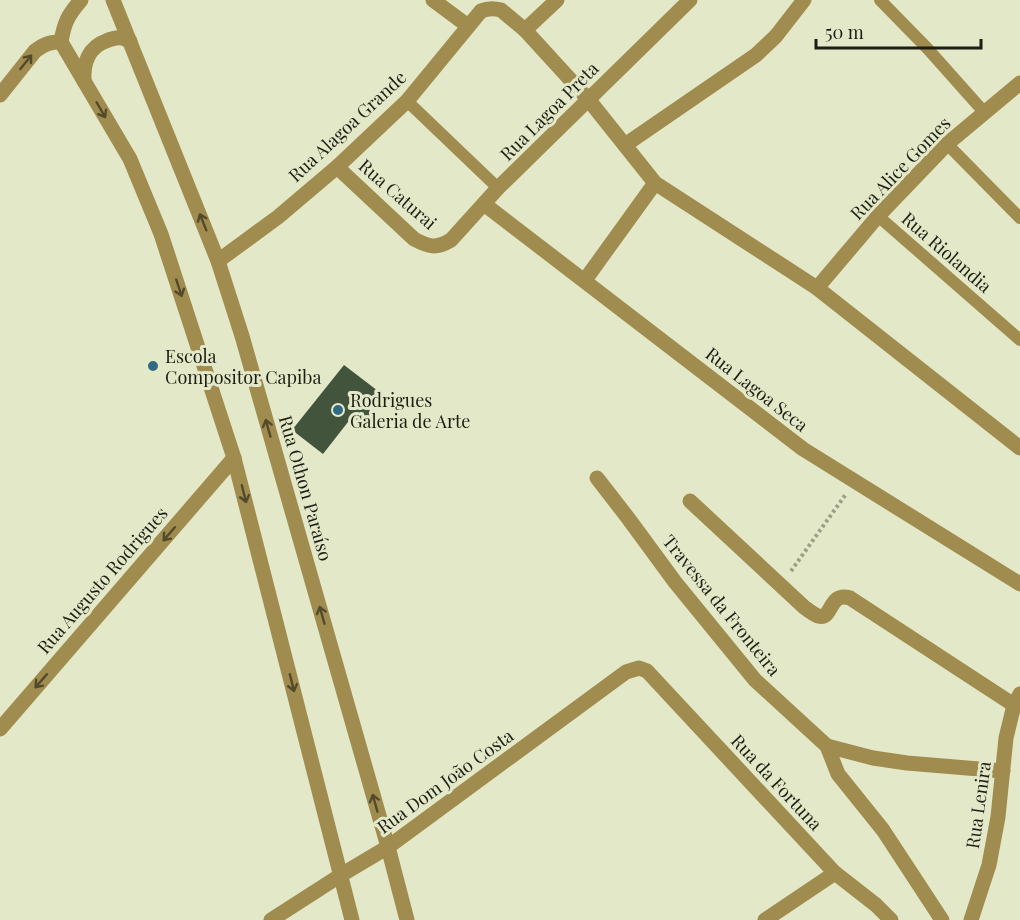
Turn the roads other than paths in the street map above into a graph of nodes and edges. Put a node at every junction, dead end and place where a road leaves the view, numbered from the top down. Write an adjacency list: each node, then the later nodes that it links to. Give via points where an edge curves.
1 (81, 0): 12 (street, via 69,14)
2 (113, 0): 11 (street, Rua Othon Paraíso)
3 (433, 0): 9 (street)
4 (557, 0): 10 (street)
5 (690, 0): 16 (street, Rua Lagoa Preta)
6 (804, 0): 20 (street, via 756,55)
7 (880, 0): 18 (lane)
8 (488, 4): 9 (street, Rua Alagoa Grande); 10 (street)
9 (468, 26): 17 (street, Rua Alagoa Grande)
10 (525, 30): 16 (street)
11 (130, 41): 13 (street, via 118,37 96,46 86,60); 28 (street, Rua Othon Paraíso, one-way to 11)
12 (61, 42): 13 (street); 15 (street, one-way to 12, via 35,51 50,42)
13 (84, 81): 33 (street, one-way to 33, via 130,159 161,234)
14 (1020, 83): 18 (street, Rua Alice Gomes)
15 (0, 95)
16 (588, 99): 20 (street); 23 (street, Rua Lagoa Preta)
17 (407, 101): 21 (street, Rua Alagoa Grande); 23 (lane)
18 (984, 112): 19 (street, Rua Alice Gomes)
19 (947, 144): 25 (street, Rua Alice Gomes); 26 (lane)
20 (625, 145): 22 (street)
21 (337, 166): 27 (street, Rua Caturai, via 414,239); 28 (street, Rua Alagoa Grande, via 278,217)
22 (655, 183): 29 (street); 30 (street)
23 (498, 188): 24 (street, Rua Lagoa Preta)
24 (484, 204): 27 (street, Rua Lagoa Preta, via 451,240); 29 (street, Rua Lagoa Seca)
25 (878, 216): 30 (street, Rua Alice Gomes); 31 (lane, Rua Riolandia)
26 (1020, 218)
27 (434, 246)
28 (218, 261): 42 (street, Rua Othon Paraíso, one-way to 28)
29 (585, 280): 36 (street, Rua Lagoa Seca, via 803,449)
30 (817, 288): 32 (street)
31 (1020, 340)
32 (1020, 448)
33 (234, 458): 39 (street, Rua Augusto Rodrigues, one-way to 39); 44 (street, one-way to 44)
34 (597, 478): 40 (street, Travessa da Fronteira, via 754,680)
35 (690, 501): 38 (street, via 804,607 819,616 825,615 835,600 850,598)
36 (1020, 584)
37 (639, 668): 42 (street, Rua Dom João Costa, via 626,672); 43 (street, Rua da Fortuna, via 647,671)
38 (1017, 700): 41 (street, Rua Lenira, via 1006,738)
39 (0, 729)
40 (827, 746): 41 (street, Travessa da Fronteira, via 907,763); 50 (street, Travessa da Fronteira, via 838,774 883,830)
41 (1003, 771): 51 (street, Rua Lenira, via 989,865)
42 (388, 847): 44 (street, Rua Dom João Costa); 47 (street, Rua Othon Paraíso)
43 (835, 873): 48 (street); 49 (street, Rua da Fortuna)
44 (341, 875): 45 (street, Rua Dom João Costa); 46 (street)
45 (271, 920)
46 (352, 920)
47 (407, 920)
48 (765, 920)
49 (891, 920)
50 (942, 920)
51 (970, 920)

